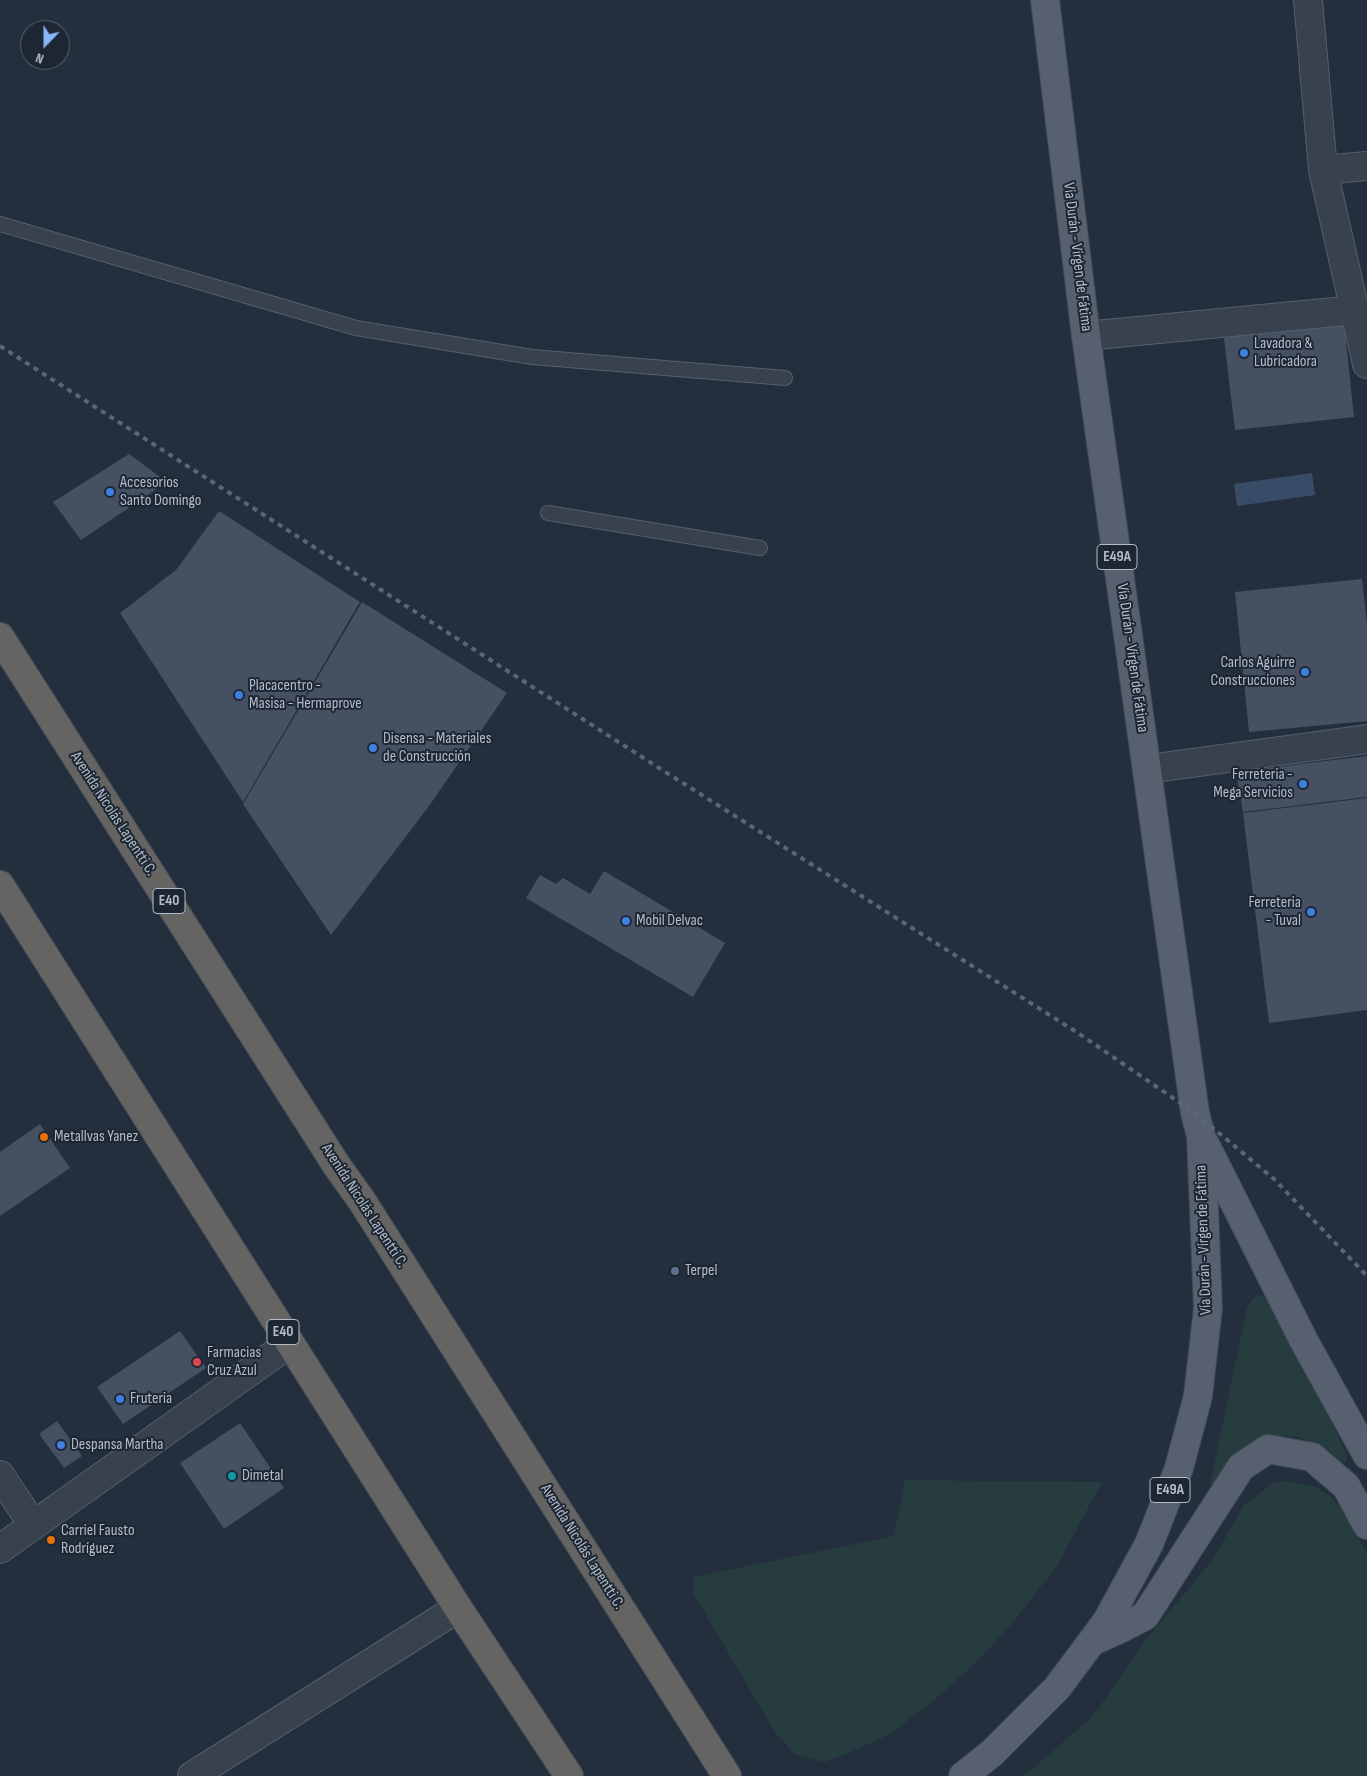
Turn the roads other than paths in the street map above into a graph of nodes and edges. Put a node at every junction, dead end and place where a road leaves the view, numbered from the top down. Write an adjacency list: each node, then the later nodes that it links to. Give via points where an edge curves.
1 (1045, 0): 7 (main road, Vía Durán - Vírgen de Fátima / E49A)
2 (1308, 0): 4 (street)
3 (1367, 166): 4 (street)
4 (1322, 170): 6 (street)
5 (0, 224): 9 (lane, via 356,328 532,357)
6 (1355, 310): 7 (street); 8 (street)
7 (1086, 336): 14 (main road, Vía Durán - Vírgen de Fátima / E49A)
8 (1367, 364)
9 (785, 378)
10 (548, 512): 11 (lane)
11 (760, 548)
12 (0, 637): 27 (highway, Avenida Nicolás Lapentti C. / E40)
13 (1367, 739): 14 (street)
14 (1148, 769): 16 (main road, Vía Durán - Vírgen de Fátima / E49A, via 1195,1113)
15 (0, 885): 17 (highway, E40)
16 (1201, 1136): 18 (main road, Vía Durán - Vírgen de Fátima / E49A, via 1304,1341); 24 (main road, Vía Durán - Vírgen de Fátima / E49A, via 1208,1308 1198,1396 1179,1468 1149,1544)
17 (290, 1343): 21 (street); 23 (highway, E40)
18 (1367, 1456)
19 (0, 1476): 21 (street)
20 (1367, 1525): 24 (main road, via 1346,1486 1312,1457 1268,1449 1241,1467 1145,1616)
21 (33, 1526): 22 (street)
22 (0, 1549)
23 (458, 1608): 25 (street); 26 (highway, E40)
24 (1092, 1642): 28 (main road, Vía Durán - Vírgen de Fátima / E49A, via 1057,1688 992,1753)
25 (192, 1776)
26 (569, 1776)
27 (727, 1776)
28 (962, 1776)

